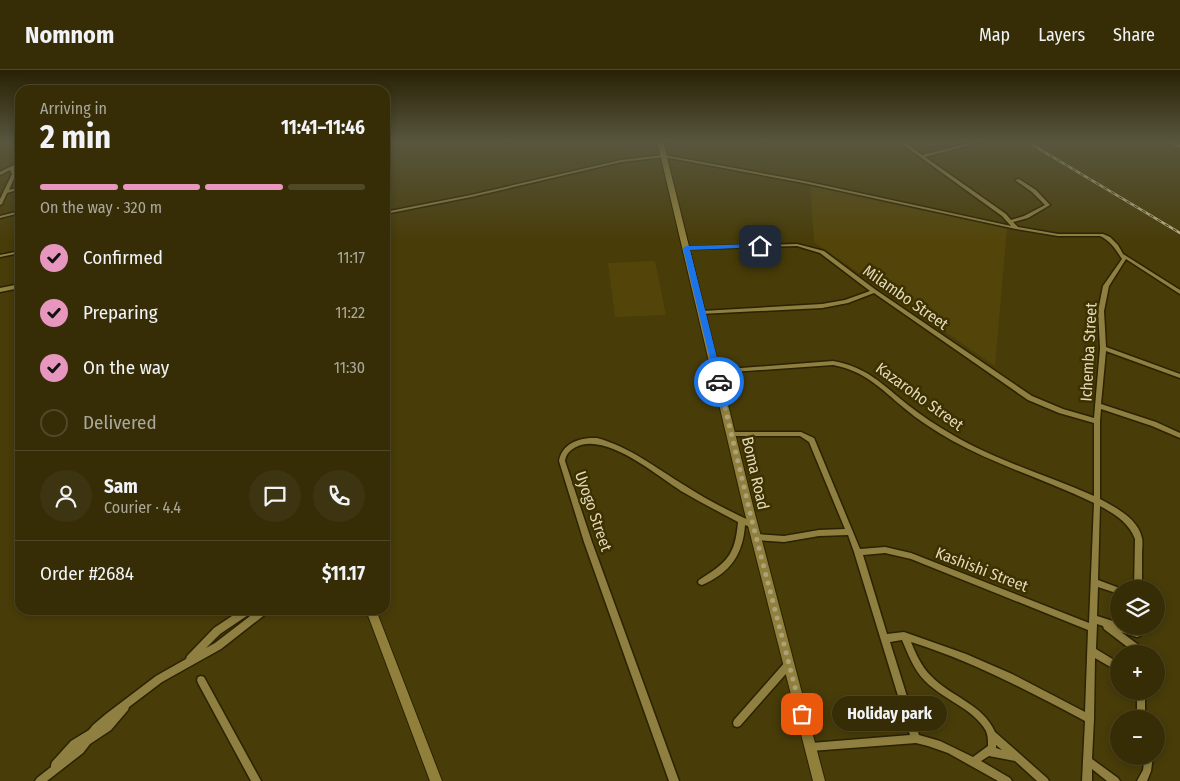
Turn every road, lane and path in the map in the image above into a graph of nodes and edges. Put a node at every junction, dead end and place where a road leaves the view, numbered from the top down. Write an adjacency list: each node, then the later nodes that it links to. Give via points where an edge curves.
1 (14, 174): 8 (street)
2 (565, 174): 10 (street)
3 (668, 174): 15 (main road, Boma Road)
4 (762, 174): 14 (street)
5 (947, 174): 13 (street)
6 (1017, 180): 13 (street, via 1048,205)
7 (15, 189): 8 (street)
8 (6, 192): 9 (street)
9 (0, 204)
10 (390, 212)
11 (15, 213): 12 (street)
12 (0, 217)
13 (1012, 221): 14 (street)
14 (1016, 228): 17 (street, via 1058,235 1101,234)
15 (686, 248): 21 (street, Milambo Street, via 808,247 822,252); 23 (main road, Boma Road)
16 (15, 253): 18 (street)
17 (1123, 255): 22 (street); 24 (street, Ichemba Street, via 1122,263 1106,286 1101,311)
18 (0, 256)
19 (15, 287): 20 (street)
20 (0, 290)
21 (874, 291): 23 (street, via 846,302 822,306); 28 (street, Milambo Street, via 1030,398)
22 (1180, 292)
23 (702, 313): 25 (main road, Boma Road)
24 (1103, 348): 26 (street); 27 (street, Ichemba Street)
25 (717, 371): 29 (main road, Boma Road); 31 (street, Kazaroho Street, via 846,364 876,381 956,441)
26 (1180, 376)
27 (1100, 406): 28 (street, Ichemba Street); 30 (street)
28 (1097, 421): 31 (street, Ichemba Street)
29 (732, 434): 33 (main road, Boma Road); 34 (street, via 808,436 824,465)
30 (1180, 436)
31 (1097, 501): 37 (street, Kazaroho Street, via 1132,524 1138,532); 39 (street, Ichemba Street)
32 (742, 520): 33 (street, Uyogo Street); 38 (street, via 735,556); 72 (street, Uyogo Street, via 599,441 576,444 562,456 581,522)
33 (753, 525): 35 (main road, Boma Road)
34 (848, 532): 35 (street, via 784,539); 36 (street)
35 (756, 537): 53 (main road, Boma Road)
36 (858, 552): 46 (street, Kashishi Street, via 885,550 911,556); 48 (street)
37 (1138, 580)
38 (702, 582)
39 (1095, 582): 40 (street); 44 (street, Ichemba Street)
40 (1110, 588)
41 (241, 615): 51 (street, via 212,636)
42 (258, 615): 51 (street, via 218,646)
43 (373, 615): 71 (main road)
44 (1097, 620): 45 (street); 46 (street, Ichemba Street); 49 (street)
45 (1110, 624)
46 (1092, 628): 50 (street, Ichemba Street)
47 (904, 636): 48 (street); 56 (street, via 1010,677); 59 (street, via 930,681 977,714 986,722)
48 (886, 638): 60 (street)
49 (1131, 645)
50 (1093, 652): 52 (street); 56 (street, Ichemba Street)
51 (187, 662): 55 (street)
52 (1110, 662)
53 (789, 664): 57 (street); 62 (main road, Boma Road)
54 (201, 680): 70 (street)
55 (127, 704): 58 (street); 61 (street, via 108,727)
56 (1090, 719): 65 (street, Ichemba Street)
57 (737, 723)
58 (93, 732): 61 (street); 68 (street, via 74,744)
59 (993, 736): 63 (street, via 992,748); 64 (street)
60 (916, 739): 62 (street); 66 (street, via 939,744)
61 (88, 741): 68 (street)
62 (811, 748): 73 (main road, Boma Road)
63 (988, 751): 64 (street); 66 (street)
64 (1016, 757): 75 (street)
65 (1088, 761): 76 (street, Ichemba Street); 77 (street)
66 (973, 762): 74 (street)
67 (1147, 765): 78 (street)
68 (48, 774): 69 (street)
69 (40, 781)
70 (256, 781)
71 (436, 781)
72 (674, 781)
73 (819, 781)
74 (1007, 781)
75 (1044, 781)
76 (1087, 781)
77 (1115, 781)
78 (1142, 781)

